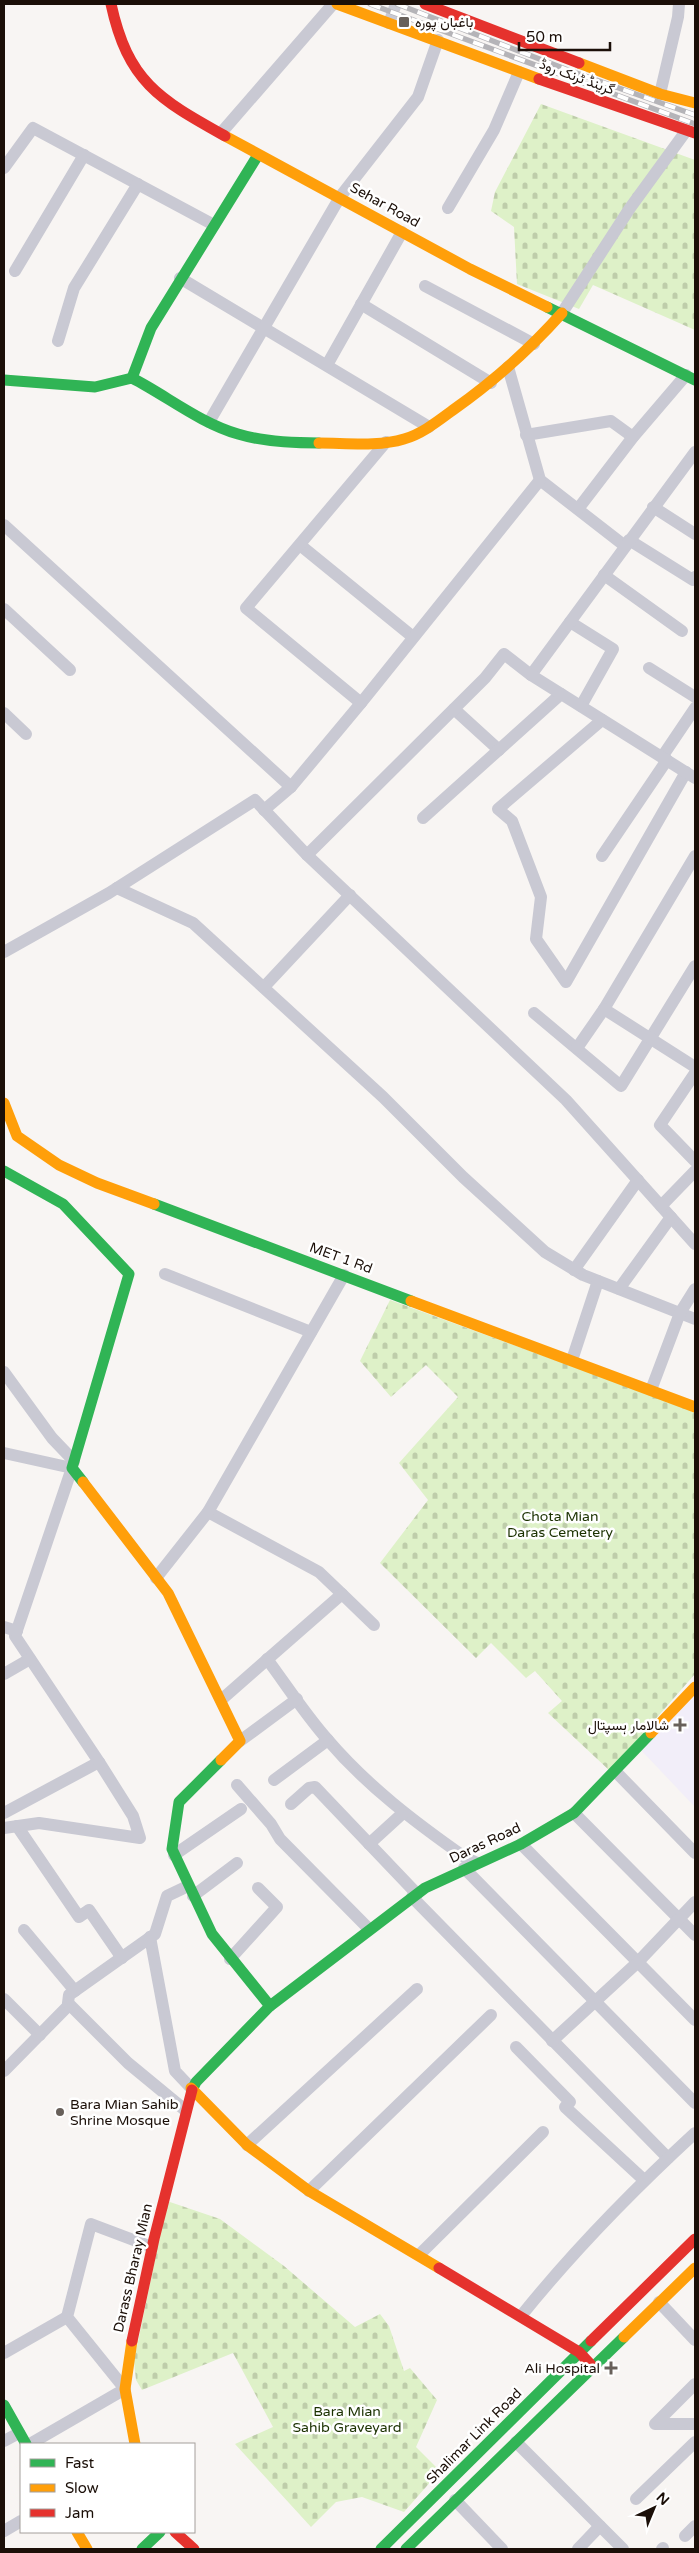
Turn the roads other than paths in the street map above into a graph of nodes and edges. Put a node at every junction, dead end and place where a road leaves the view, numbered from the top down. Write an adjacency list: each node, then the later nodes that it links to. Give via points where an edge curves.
1 (111, 4): 13 (street, Sehar Road, via 117,32 130,62 144,83 173,107)
2 (333, 4): 13 (street)
3 (337, 4): 7 (street, گرینڈ ٹرنک روڈ)
4 (396, 4): 7 (street)
5 (424, 4): 10 (street, گرینڈ ٹرنک روڈ)
6 (679, 4): 10 (street)
7 (389, 23): 8 (street, گرینڈ ٹرنک روڈ)
8 (438, 40): 9 (street, گرینڈ ٹرنک روڈ); 18 (street, via 418,98)
9 (519, 72): 12 (street, گرینڈ ٹرنک روڈ); 19 (street, via 494,130)
10 (660, 94): 11 (street, گرینڈ ٹرنک روڈ)
11 (695, 103)
12 (691, 132): 26 (street, via 630,208)
13 (221, 133): 15 (street, Sehar Road)
14 (84, 155): 16 (street, via 33,128); 17 (street); 22 (street)
15 (258, 155): 18 (street, Sehar Road); 20 (street)
16 (4, 168)
17 (138, 184): 20 (street); 28 (street, via 74,288)
18 (340, 197): 21 (street, Sehar Road); 27 (street)
19 (448, 208)
20 (214, 225): 23 (street)
21 (402, 232): 25 (street); 26 (street, Sehar Road)
22 (15, 271)
23 (180, 278): 27 (street); 32 (street, via 151,328)
24 (424, 286): 29 (street)
25 (361, 304): 30 (street); 35 (street)
26 (562, 313): 29 (street); 33 (street, Sehar Road)
27 (266, 328): 30 (street); 36 (street)
28 (58, 341)
29 (534, 344): 31 (street)
30 (327, 365): 37 (street)
31 (508, 367): 35 (street); 38 (street)
32 (132, 378): 34 (street, via 95,387); 36 (street)
33 (690, 378): 39 (street)
34 (4, 380)
35 (491, 383): 37 (street)
36 (209, 422): 40 (street, via 238,435 266,441)
37 (429, 427): 40 (street, via 404,439)
38 (526, 435): 39 (street, via 611,421); 42 (street)
39 (633, 437): 44 (street)
40 (386, 442): 48 (street)
41 (695, 452): 43 (street)
42 (540, 480): 44 (street); 54 (street)
43 (653, 507): 46 (street); 47 (street)
44 (578, 509): 47 (street)
45 (4, 526): 70 (street)
46 (695, 534)
47 (627, 543): 49 (street); 50 (street, via 693,580)
48 (300, 545): 54 (street); 60 (street, via 246,608)
49 (604, 575): 52 (street); 53 (street)
50 (695, 577)
51 (4, 609): 56 (street)
52 (570, 622): 57 (street); 61 (street, via 613,650)
53 (682, 631)
54 (413, 637): 60 (street)
55 (649, 668): 59 (street)
56 (70, 670)
57 (531, 675): 58 (street); 63 (street, via 504,654)
58 (561, 694): 61 (street); 67 (street)
59 (695, 697)
60 (361, 703): 70 (street)
61 (581, 706): 65 (street)
62 (695, 708): 68 (street)
63 (454, 709): 67 (street); 73 (street)
64 (4, 713): 66 (street)
65 (602, 720): 68 (street); 69 (street, via 498,809 512,821 541,897 536,939 566,982)
66 (26, 734)
67 (499, 750): 72 (street)
68 (664, 758): 69 (street); 74 (street)
69 (691, 775)
70 (291, 787): 71 (street)
71 (264, 810): 73 (street); 76 (street, via 256,800)
72 (423, 818)
73 (307, 855): 77 (street)
74 (602, 856)
75 (695, 856): 81 (street)
76 (117, 888): 78 (street); 80 (street, via 192,923)
77 (350, 895): 80 (street); 91 (street, via 566,1100)
78 (4, 952)
79 (695, 966): 83 (street)
80 (264, 987): 95 (street, via 383,1097 462,1177 546,1252)
81 (604, 1009): 83 (street); 84 (street)
82 (534, 1013): 84 (street)
83 (651, 1039): 84 (street, via 621,1086); 85 (street)
84 (577, 1048)
85 (695, 1067)
86 (695, 1073): 88 (street, via 660,1125)
87 (4, 1104): 97 (street, MET 1 Rd, via 17,1136 59,1165 97,1183)
88 (693, 1154)
89 (4, 1171): 110 (street, via 63,1204 128,1274)
90 (695, 1171): 92 (street)
91 (638, 1180): 92 (street); 95 (street)
92 (661, 1206): 93 (street)
93 (671, 1217): 94 (street); 99 (street)
94 (695, 1244)
95 (574, 1270): 98 (street)
96 (165, 1274): 103 (street)
97 (344, 1275): 103 (street); 104 (street, MET 1 Rd)
98 (598, 1281): 99 (street); 104 (street)
99 (620, 1289): 101 (street)
100 (695, 1289): 101 (street)
101 (680, 1313): 102 (street); 107 (street)
102 (695, 1319)
103 (311, 1332): 111 (street)
104 (572, 1360): 107 (street, MET 1 Rd)
105 (4, 1372): 106 (street)
106 (9, 1389): 110 (street)
107 (651, 1390): 108 (street, MET 1 Rd)
108 (695, 1407)
109 (4, 1454): 110 (street)
110 (73, 1465): 112 (street); 116 (street)
111 (208, 1512): 112 (street); 113 (street, via 319,1572)
112 (156, 1578): 122 (street, via 168,1593)
113 (342, 1594): 114 (street); 118 (street)
114 (374, 1625)
115 (4, 1627): 116 (street)
116 (17, 1631): 117 (street, via 15,1636)
117 (30, 1659): 119 (street); 125 (street)
118 (268, 1659): 121 (street); 122 (street)
119 (4, 1674)
120 (695, 1688): 126 (street, Daras Road)
121 (297, 1699): 123 (street); 124 (street)
122 (221, 1700): 123 (street)
123 (240, 1740): 138 (street, via 179,1802)
124 (328, 1740): 127 (street); 132 (street)
125 (99, 1762): 131 (street); 134 (street, via 133,1816 140,1838 39,1824)
126 (614, 1771): 133 (street, Daras Road); 137 (street)
127 (274, 1780)
128 (237, 1785): 147 (street, via 280,1839)
129 (291, 1804): 135 (street, via 309,1788 315,1787)
130 (241, 1809): 138 (street)
131 (4, 1813)
132 (403, 1813): 135 (street); 140 (street)
133 (574, 1813): 136 (street, Daras Road); 146 (street)
134 (10, 1827): 151 (street, via 79,1917 89,1910)
135 (369, 1844): 144 (street)
136 (521, 1844): 140 (street, Daras Road); 153 (street)
137 (695, 1853)
138 (174, 1855): 143 (street)
139 (237, 1863): 143 (street)
140 (477, 1863): 141 (street, Daras Road)
141 (464, 1868): 144 (street, Daras Road); 157 (street)
142 (258, 1888): 152 (street, via 277,1907)
143 (191, 1891): 150 (street, via 167,1896 155,1934); 152 (street, via 212,1934)
144 (414, 1896): 147 (street, Daras Road); 163 (street)
145 (695, 1902): 146 (street)
146 (679, 1919): 149 (street); 153 (street)
147 (369, 1929): 159 (street, Daras Road)
148 (24, 1930): 155 (street)
149 (695, 1935)
150 (150, 1937): 151 (street); 166 (street, via 175,2071)
151 (122, 1958): 155 (street)
152 (230, 1959): 159 (street)
153 (638, 1962): 157 (street); 161 (street)
154 (417, 1989): 170 (street)
155 (75, 1991): 158 (street, via 69,1995)
156 (4, 1999): 162 (street)
157 (594, 2000): 163 (street); 167 (street)
158 (69, 2005): 162 (street); 166 (street, via 128,2063)
159 (270, 2006): 166 (street, Daras Road, via 228,2047)
160 (491, 2015): 173 (street)
161 (695, 2020)
162 (40, 2035): 165 (street)
163 (552, 2041): 171 (street)
164 (516, 2047): 172 (street, via 570,2102 565,2107)
165 (5, 2067)
166 (188, 2100): 170 (street); 175 (street, Darass Bharay Mian)
167 (695, 2102)
168 (543, 2132): 176 (street)
169 (695, 2133): 171 (street)
170 (247, 2144): 173 (street)
171 (668, 2158): 172 (street)
172 (644, 2180): 179 (street, via 565,2261)
173 (309, 2191): 176 (street)
174 (695, 2239): 182 (street, Shalimar Link Road)
175 (152, 2247): 180 (street, via 91,2224); 186 (street, Darass Bharay Mian, via 129,2354)
176 (419, 2255): 179 (street)
177 (695, 2268): 178 (street)
178 (659, 2302): 181 (street); 184 (street)
179 (521, 2316): 182 (street)
180 (67, 2317): 183 (street); 186 (street)
181 (695, 2340)
182 (579, 2352): 184 (street); 209 (street, Shalimar Link Road)
183 (4, 2353)
184 (592, 2366): 191 (street)
185 (695, 2384): 188 (street, via 655,2424)
186 (125, 2389): 194 (street); 195 (street, Darass Bharay Mian)
187 (4, 2406): 189 (street)
188 (695, 2424)
189 (19, 2433): 190 (street); 193 (street)
190 (4, 2441)
191 (516, 2442): 196 (street); 199 (street)
192 (695, 2442): 197 (street)
193 (25, 2443)
194 (32, 2443)
195 (135, 2443)
196 (455, 2500): 210 (street); 211 (street)
197 (636, 2500)
198 (20, 2522): 201 (street)
199 (600, 2526): 212 (street); 213 (street)
200 (695, 2526): 205 (street)
201 (4, 2531)
202 (78, 2533): 206 (street)
203 (159, 2533): 207 (street)
204 (176, 2533): 208 (street)
205 (685, 2536)
206 (87, 2549)
207 (142, 2549)
208 (194, 2549)
209 (381, 2549)
210 (406, 2549)
211 (502, 2549)
212 (578, 2549)
213 (623, 2549)

